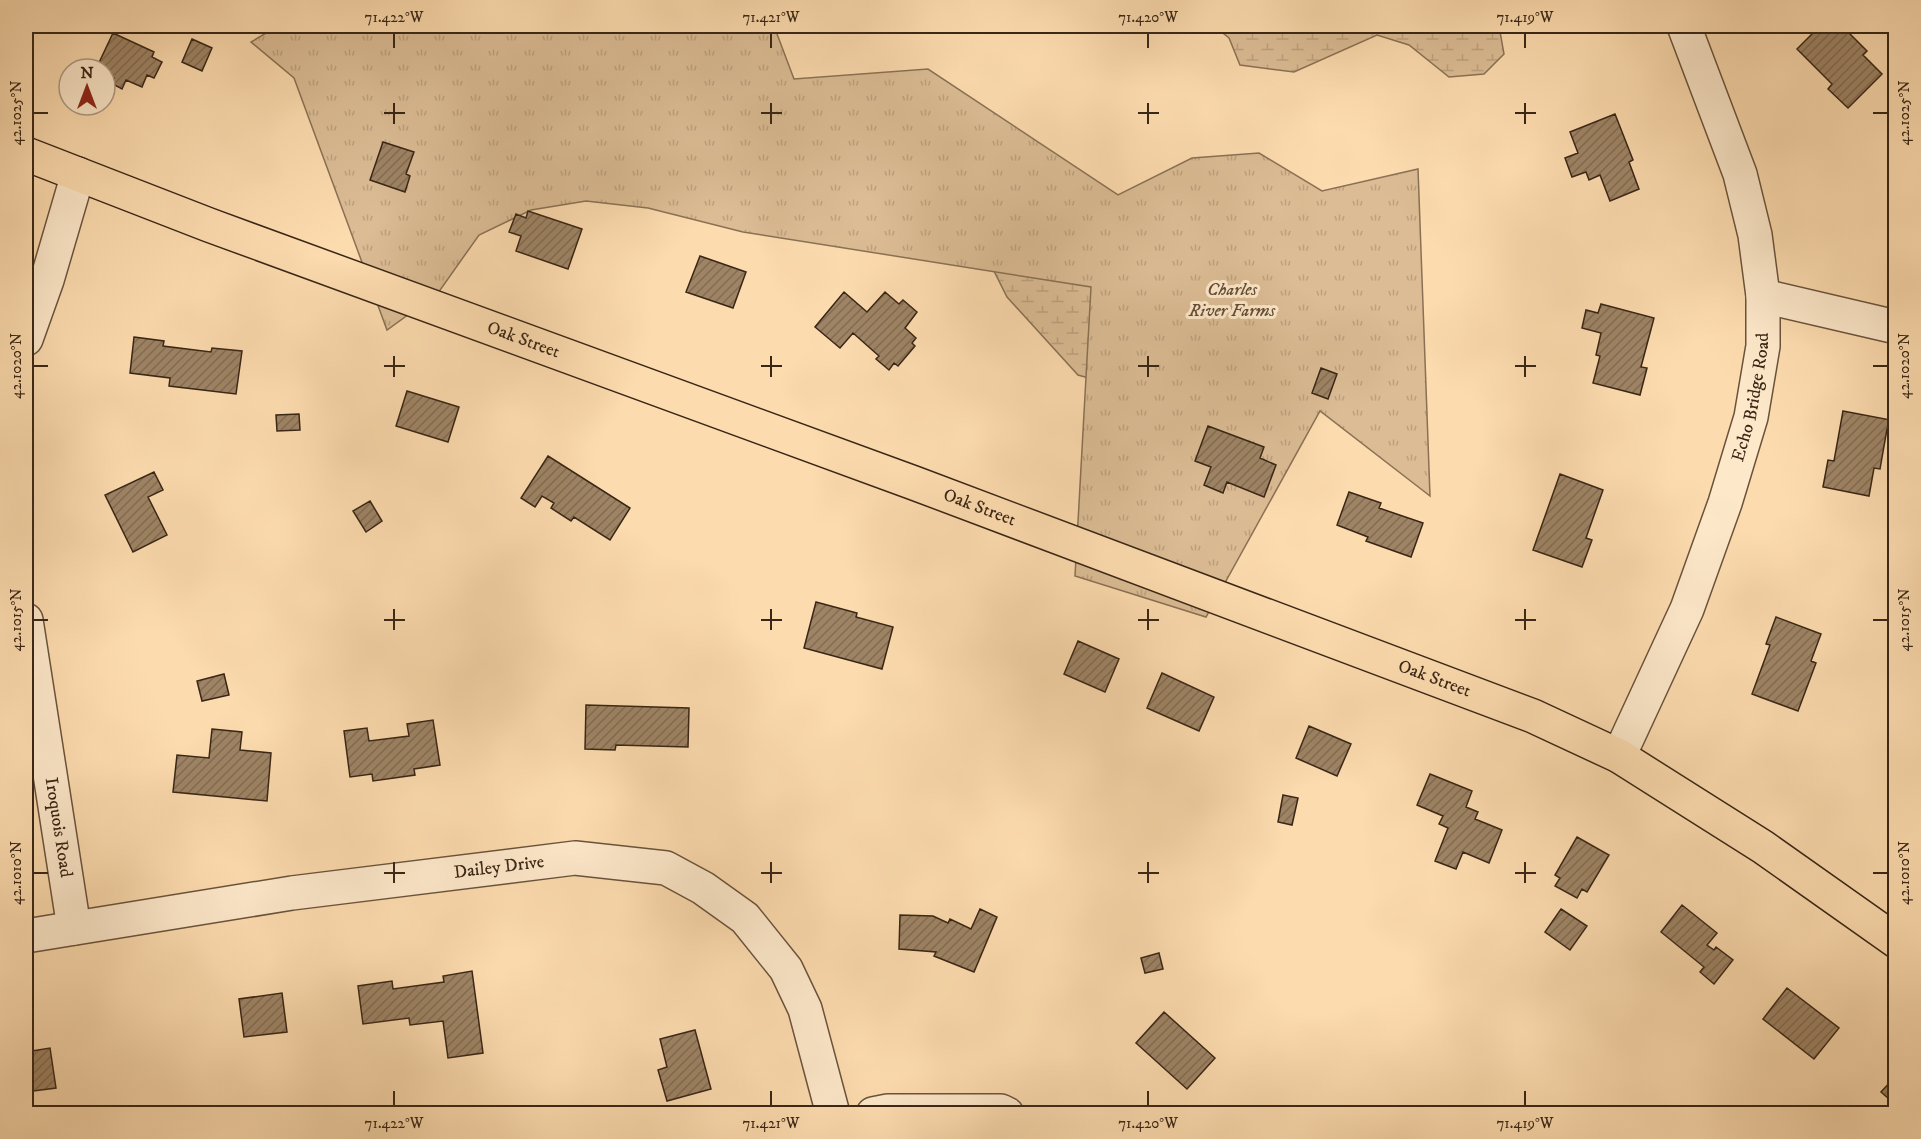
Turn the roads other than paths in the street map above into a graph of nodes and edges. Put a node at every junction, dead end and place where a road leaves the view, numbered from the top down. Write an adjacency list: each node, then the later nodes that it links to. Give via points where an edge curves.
1 (1684, 26): 4 (street, Echo Bridge Road, via 1740,174 1755,235)
2 (26, 154): 3 (main road, Oak Street)
3 (78, 174): 6 (street); 8 (main road, Oak Street, via 1522,712)
4 (1763, 296): 5 (street); 8 (street, Echo Bridge Road, via 1763,346 1751,417 1725,503 1687,609)
5 (1896, 327)
6 (26, 339)
7 (26, 620): 9 (street, Iroquois Road)
8 (1619, 756): 11 (main road, Oak Street, via 1763,848)
9 (74, 928): 10 (street, Dailey Drive); 12 (street, Dailey Drive, via 292,893 575,858 666,868 745,918 786,969 805,1010)
10 (26, 936)
11 (1896, 941)
12 (833, 1113)
13 (873, 1113): 14 (street)
14 (1008, 1113)

